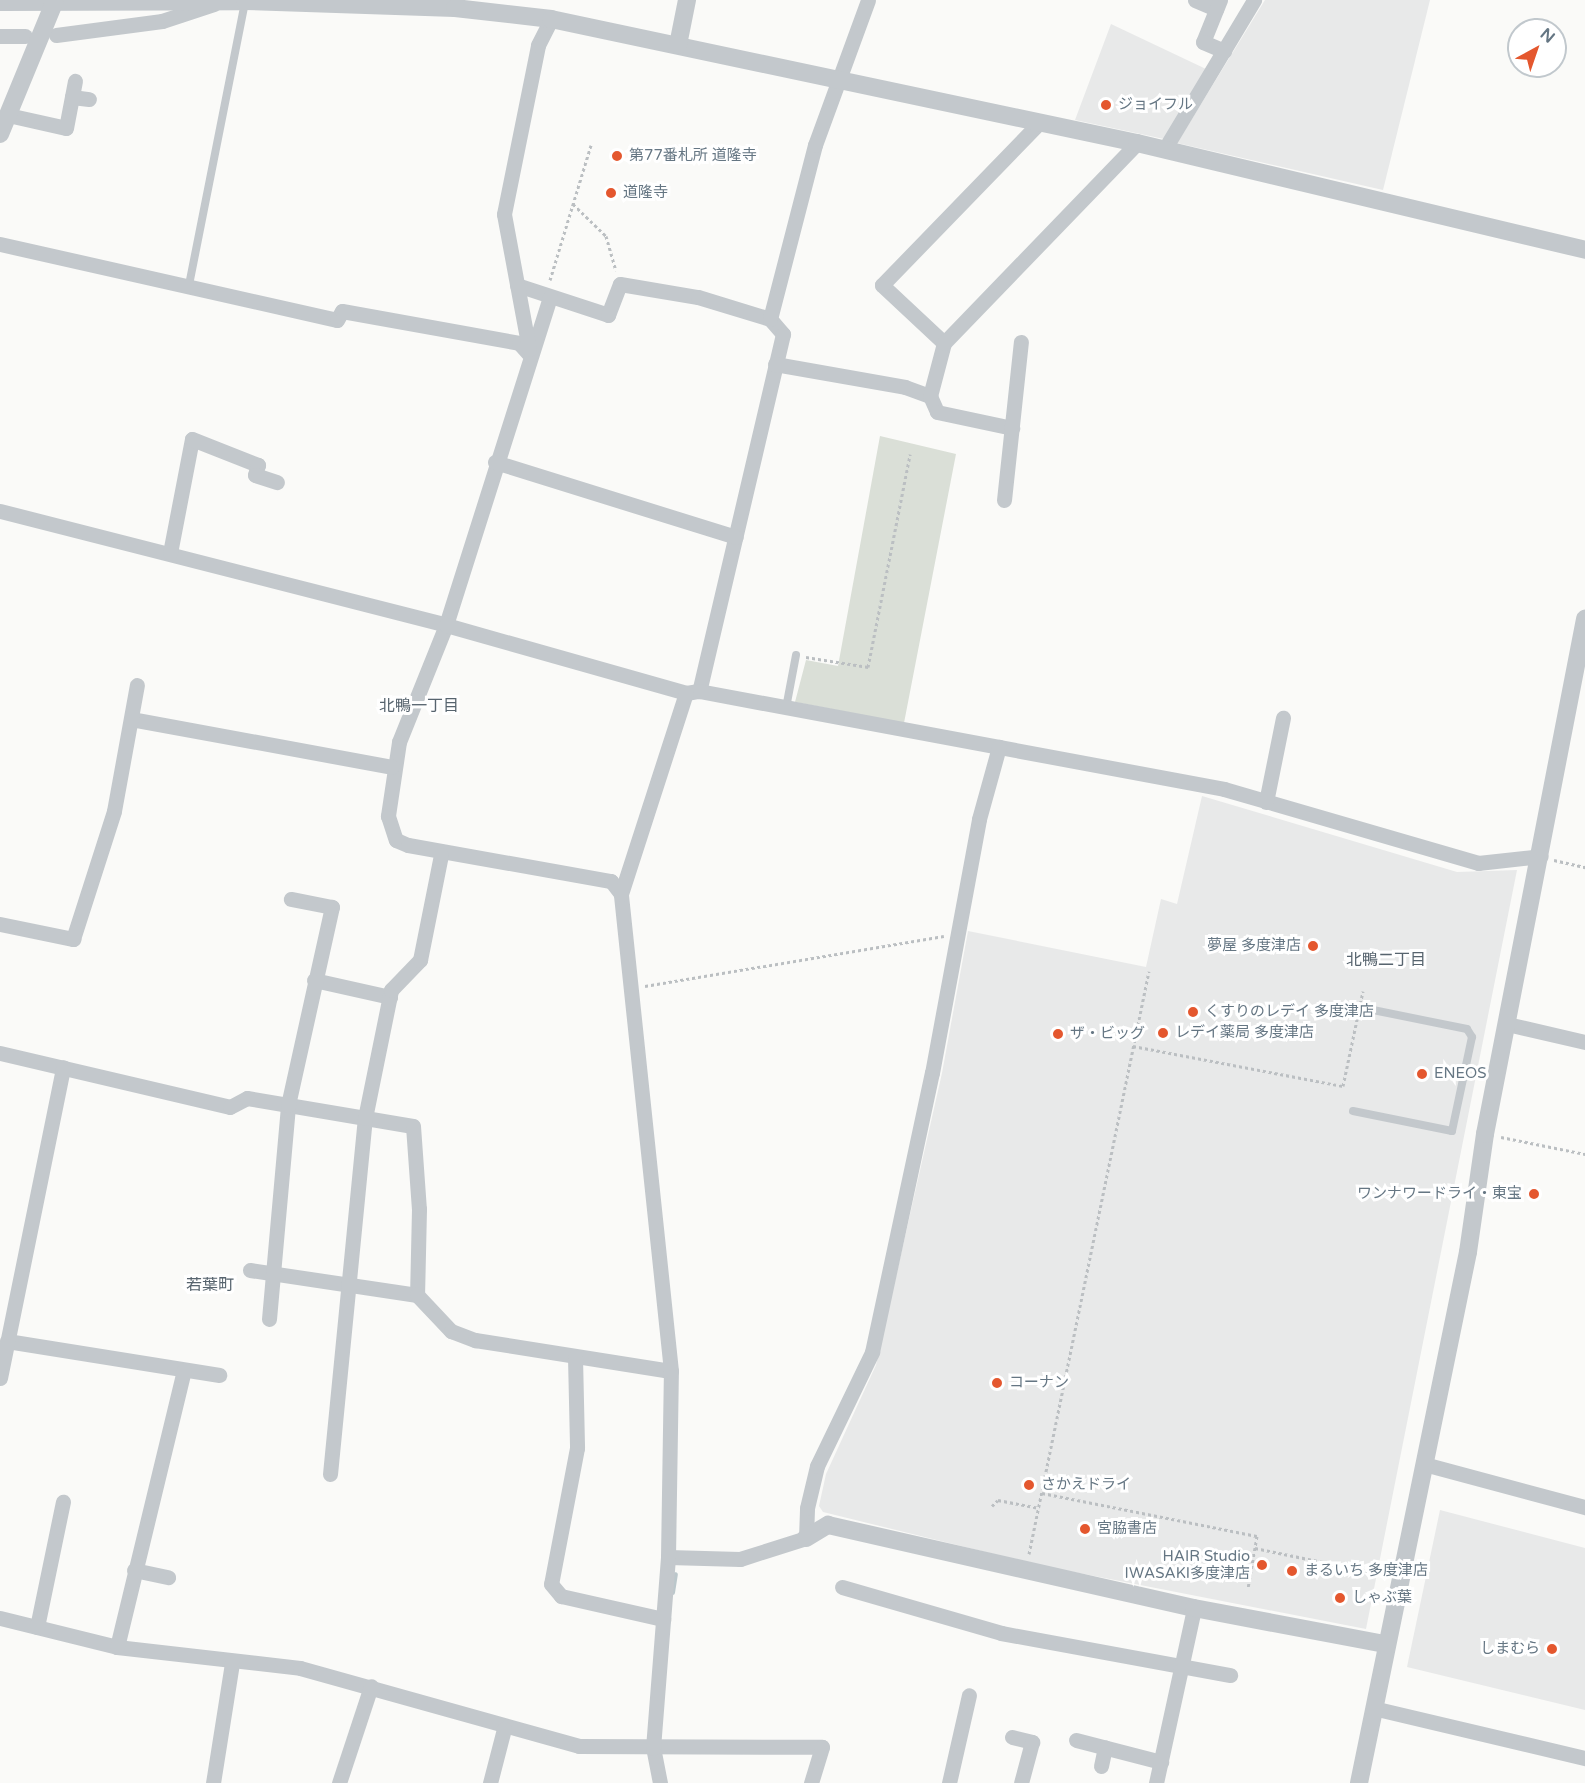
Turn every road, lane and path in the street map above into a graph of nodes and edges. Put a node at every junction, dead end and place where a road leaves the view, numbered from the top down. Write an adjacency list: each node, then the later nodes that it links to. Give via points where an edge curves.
1 (687, 0): 16 (street)
2 (868, 0): 19 (street)
3 (1195, 0): 10 (street)
4 (1254, 0): 17 (street)
5 (218, 1): 6 (street); 8 (street); 13 (street, via 162,21)
6 (245, 1): 11 (street); 32 (lane)
7 (0, 2): 9 (street)
8 (79, 2): 9 (street)
9 (54, 3): 22 (street)
10 (1218, 4): 17 (street, via 1203,42)
11 (478, 5): 12 (street)
12 (551, 19): 16 (street); 33 (street, via 538,45 504,214)
13 (56, 35)
14 (0, 36): 15 (street)
15 (25, 36)
16 (678, 45): 19 (street)
17 (1224, 51): 27 (street)
18 (75, 81): 20 (street)
19 (839, 84): 23 (street); 35 (street, via 815,145)
20 (72, 97): 21 (street); 22 (street, via 66,128)
21 (89, 99)
22 (8, 115): 24 (street)
23 (1039, 123): 25 (street); 37 (street, via 882,285)
24 (0, 134)
25 (1137, 142): 27 (street); 37 (street)
26 (591, 145): 28 (path)
27 (1164, 150): 30 (street)
28 (573, 204): 31 (path, via 606,236); 34 (path, via 550,278)
29 (0, 244): 32 (street)
30 (1585, 250)
31 (620, 284): 34 (street, via 608,315); 35 (street, via 698,297)
32 (189, 285): 38 (street, via 337,320 342,311 519,343)
33 (517, 285): 34 (street); 38 (street)
34 (550, 297): 38 (street)
35 (770, 318): 39 (street, via 783,334)
36 (1021, 342): 41 (street)
37 (944, 343): 40 (street)
38 (529, 354): 43 (street)
39 (775, 364): 40 (street); 47 (street)
40 (930, 396): 41 (street, via 937,412)
41 (1012, 428): 45 (street)
42 (910, 454): 51 (path, via 868,667)
43 (495, 462): 47 (street); 50 (street)
44 (278, 482): 48 (street, via 255,475 258,465 192,439)
45 (1004, 500)
46 (0, 511): 48 (street)
47 (736, 537): 53 (street)
48 (170, 553): 50 (street)
49 (1585, 621): 61 (street)
50 (446, 625): 53 (street); 58 (street)
51 (796, 655): 54 (lane)
52 (138, 685): 55 (street)
53 (692, 692): 54 (street); 63 (street)
54 (786, 708): 57 (street)
55 (131, 718): 58 (street); 65 (street, via 114,811 73,939)
56 (1282, 718): 59 (street)
57 (999, 747): 59 (street, via 1224,789); 66 (street, via 979,819)
58 (392, 766): 60 (street, via 388,816 396,840)
59 (1266, 802): 61 (street, via 1478,862)
60 (441, 855): 63 (street, via 611,881); 71 (street, via 420,960)
61 (1541, 856): 62 (path); 73 (street)
62 (1585, 867)
63 (621, 894): 69 (street)
64 (291, 898): 68 (street, via 332,907)
65 (0, 924)
66 (960, 934): 69 (path); 103 (street, via 872,1352 817,1466 807,1508)
67 (1149, 970): 75 (path)
68 (314, 980): 71 (street); 78 (street)
69 (628, 989): 91 (street)
70 (1363, 992): 75 (path, via 1343,1086)
71 (390, 997): 80 (street)
72 (1373, 1010): 79 (lane, via 1467,1029 1472,1038 1452,1131)
73 (1507, 1024): 74 (street); 81 (street)
74 (1585, 1042)
75 (1133, 1046): 96 (path)
76 (0, 1053): 77 (street)
77 (63, 1067): 78 (street, via 230,1107 247,1098); 88 (street)
78 (288, 1105): 80 (street); 84 (street)
79 (1353, 1111)
80 (365, 1118): 85 (street); 86 (street, via 414,1126 420,1209)
81 (1485, 1134): 82 (path); 94 (street, via 1468,1252)
82 (1585, 1154)
83 (250, 1270): 84 (street)
84 (273, 1277): 85 (street); 87 (street)
85 (351, 1287): 86 (street); 95 (street)
86 (417, 1295): 89 (street, via 451,1331)
87 (269, 1319)
88 (7, 1341): 90 (street); 93 (street)
89 (575, 1357): 91 (street); 114 (street, via 577,1448 551,1584 561,1596)
90 (184, 1370): 92 (street); 106 (street, via 166,1462 152,1487)
91 (671, 1371): 105 (street)
92 (219, 1375)
93 (0, 1378)
94 (1424, 1464): 101 (street); 116 (street)
95 (330, 1474)
96 (1042, 1492): 102 (path); 104 (path, via 1257,1536)
97 (1005, 1495): 98 (path)
98 (1004, 1501): 100 (path); 102 (path)
99 (63, 1502): 115 (street)
100 (992, 1506)
101 (1585, 1507)
102 (1038, 1508): 107 (path)
103 (806, 1538): 105 (street, via 740,1559); 107 (street, via 828,1525)
104 (1255, 1548): 108 (path); 111 (path)
105 (668, 1557): 114 (street)
106 (134, 1570): 109 (street); 117 (street)
107 (1026, 1570): 112 (street)
108 (1388, 1576)
109 (168, 1577)
110 (842, 1587): 119 (street, via 1001,1634)
111 (1248, 1588)
112 (1194, 1608): 116 (street); 119 (street)
113 (0, 1618): 115 (street)
114 (663, 1619): 127 (street)
115 (37, 1627): 117 (street)
116 (1386, 1644): 123 (street)
117 (117, 1647): 118 (street)
118 (232, 1663): 121 (street, via 300,1668); 132 (street)
119 (1182, 1665): 120 (street); 130 (street)
120 (1230, 1675)
121 (371, 1686): 124 (street, via 451,1707); 133 (street)
122 (969, 1695): 137 (street)
123 (1373, 1708): 129 (street); 140 (street)
124 (504, 1729): 127 (street, via 579,1746); 134 (street)
125 (1012, 1737): 138 (street, via 1032,1742)
126 (1076, 1740): 128 (street)
127 (653, 1748): 135 (street); 136 (street, via 822,1746)
128 (1105, 1748): 130 (street); 131 (street)
129 (1585, 1758)
130 (1161, 1762): 139 (street)
131 (1101, 1766)
132 (213, 1783)
133 (339, 1783)
134 (490, 1783)
135 (660, 1783)
136 (811, 1783)
137 (949, 1783)
138 (1021, 1783)
139 (1156, 1783)
140 (1360, 1783)

